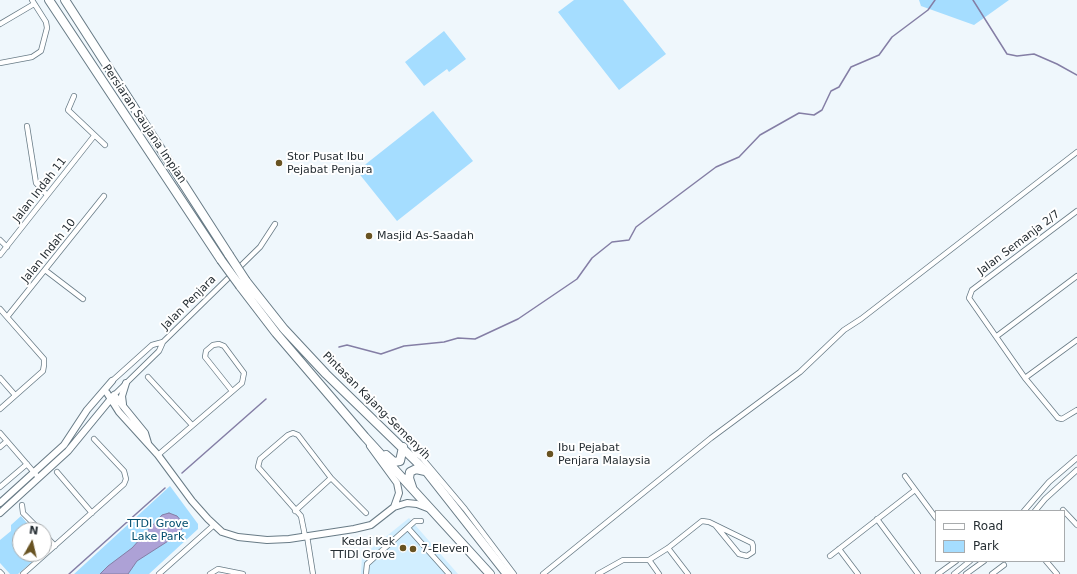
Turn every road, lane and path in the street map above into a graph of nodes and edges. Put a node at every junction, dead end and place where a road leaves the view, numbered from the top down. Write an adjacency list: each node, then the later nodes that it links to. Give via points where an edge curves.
1 (49, 0): 19 (highway, Persiaran Saujana Impian)
2 (65, 0): 18 (highway, Persiaran Saujana Impian)
3 (33, 2): 4 (street); 5 (street, via 46,22 41,50 32,57)
4 (0, 24)
5 (0, 63)
6 (74, 96): 8 (street, via 68,110)
7 (27, 126): 11 (street, via 36,183)
8 (94, 136): 9 (street); 11 (street, Jalan Indah 11)
9 (105, 145)
10 (1077, 152): 110 (street, via 844,330 800,372 711,438)
11 (48, 195): 16 (street, Jalan Indah 11)
12 (104, 196): 20 (street, Jalan Indah 10)
13 (1077, 211): 26 (street, Jalan Semanja 2/7, via 972,290 969,298)
14 (275, 224): 28 (street, Jalan Penjara, via 260,247)
15 (0, 240): 16 (street)
16 (7, 247): 17 (street, Jalan Indah 11)
17 (0, 255)
18 (229, 255): 22 (highway, Pintasan Kajang-Semenyih, bridge)
19 (221, 260): 22 (highway, Pintasan Kajang-Semenyih, bridge)
20 (45, 270): 23 (street); 25 (street, Jalan Indah 10)
21 (1077, 276): 26 (street)
22 (243, 284): 41 (highway, Pintasan Kajang-Semenyih, via 276,333); 52 (highway, Pintasan Kajang-Semenyih, via 356,404)
23 (83, 299)
24 (0, 309): 25 (street)
25 (7, 317): 36 (street, via 44,359 43,371)
26 (997, 336): 31 (street)
27 (1077, 340): 31 (street)
28 (163, 342): 32 (street, via 152,345); 33 (street, Jalan Penjara, via 159,351)
29 (148, 377): 45 (street)
30 (0, 378): 36 (street)
31 (1025, 378): 42 (street, via 1060,419)
32 (112, 381): 35 (street); 38 (street)
33 (126, 383): 37 (street, Jalan Penjara); 39 (street, via 122,396)
34 (232, 391): 34 (street, via 205,357 206,351 213,345 224,346 244,373 242,383); 45 (street)
35 (107, 393): 37 (street); 38 (street)
36 (15, 395): 40 (street)
37 (112, 397): 39 (street); 43 (street); 44 (street)
38 (93, 403): 60 (street, via 64,444)
39 (123, 404): 50 (street, via 145,433)
40 (0, 409)
41 (342, 410): 47 (highway, Pintasan Kajang-Semenyih); 52 (highway, via 394,462 402,458)
42 (1077, 410)
43 (99, 412): 44 (street, via 109,408); 60 (street, via 72,446)
44 (119, 412): 50 (street)
45 (192, 425): 53 (street)
46 (0, 433): 49 (street)
47 (365, 437): 65 (highway, Pintasan Kajang-Semenyih); 68 (street, via 397,483 398,493)
48 (94, 439): 75 (street, via 124,471 126,479 124,484)
49 (7, 441): 51 (street); 56 (street)
50 (149, 444): 53 (street)
51 (0, 447)
52 (403, 447): 54 (highway, Pintasan Kajang-Semenyih)
53 (158, 455): 81 (street, via 192,502)
54 (411, 455): 58 (highway, Pintasan Kajang-Semenyih); 109 (street, via 422,458)
55 (1077, 458): 70 (street, via 1049,482)
56 (27, 464): 60 (street); 63 (street)
57 (1077, 470): 71 (street)
58 (426, 471): 65 (highway, via 416,469 409,475 411,485); 108 (highway, Pintasan Kajang-Semenyih)
59 (57, 472): 75 (street)
60 (36, 474): 66 (street); 74 (street)
61 (905, 476): 64 (street)
62 (331, 478): 72 (street); 72 (street, via 298,435 293,433 260,459 258,467); 76 (street)
63 (0, 487)
64 (915, 490): 77 (street); 78 (street)
65 (418, 496): 69 (highway, Pintasan Kajang-Semenyih)
66 (0, 503)
67 (22, 505): 80 (street, via 23,513)
68 (394, 507): 69 (street, via 412,503); 85 (street, via 371,525)
69 (430, 509): 107 (highway, Pintasan Kajang-Semenyih)
70 (1025, 510)
71 (1036, 510)
72 (295, 511): 85 (street, via 301,516)
73 (1065, 512): 83 (street)
74 (0, 513)
75 (92, 513): 87 (street)
76 (366, 513)
77 (935, 517)
78 (877, 519): 89 (street); 115 (street)
79 (421, 521): 84 (street, via 415,521)
80 (32, 522)
81 (214, 525): 85 (street, via 222,532 267,540); 101 (street)
82 (716, 526): 82 (street, via 752,543 754,549 747,556 738,554); 88 (street, via 702,521)
83 (1077, 526)
84 (408, 528): 105 (street, via 367,564); 106 (street)
85 (306, 536): 104 (street)
86 (52, 544): 87 (street)
87 (54, 546): 100 (street)
88 (668, 548): 91 (street); 113 (street)
89 (839, 549): 90 (street); 114 (street)
90 (830, 556)
91 (649, 560): 99 (street, via 627,559); 112 (street)
92 (955, 562): 116 (street)
93 (969, 562): 117 (street)
94 (971, 562): 98 (street)
95 (983, 562): 98 (street)
96 (1047, 562): 120 (street)
97 (1004, 565): 119 (street)
98 (974, 568): 118 (street)
99 (606, 572): 111 (street)
100 (23, 574)
101 (159, 574)
102 (210, 574): 103 (street, via 218,569)
103 (243, 574)
104 (313, 574)
105 (366, 574)
106 (448, 574)
107 (490, 574)
108 (508, 574)
109 (514, 574)
110 (543, 574)
111 (598, 574)
112 (659, 574)
113 (688, 574)
114 (858, 574)
115 (918, 574)
116 (938, 574)
117 (954, 574)
118 (966, 574)
119 (992, 574)
120 (1057, 574)

